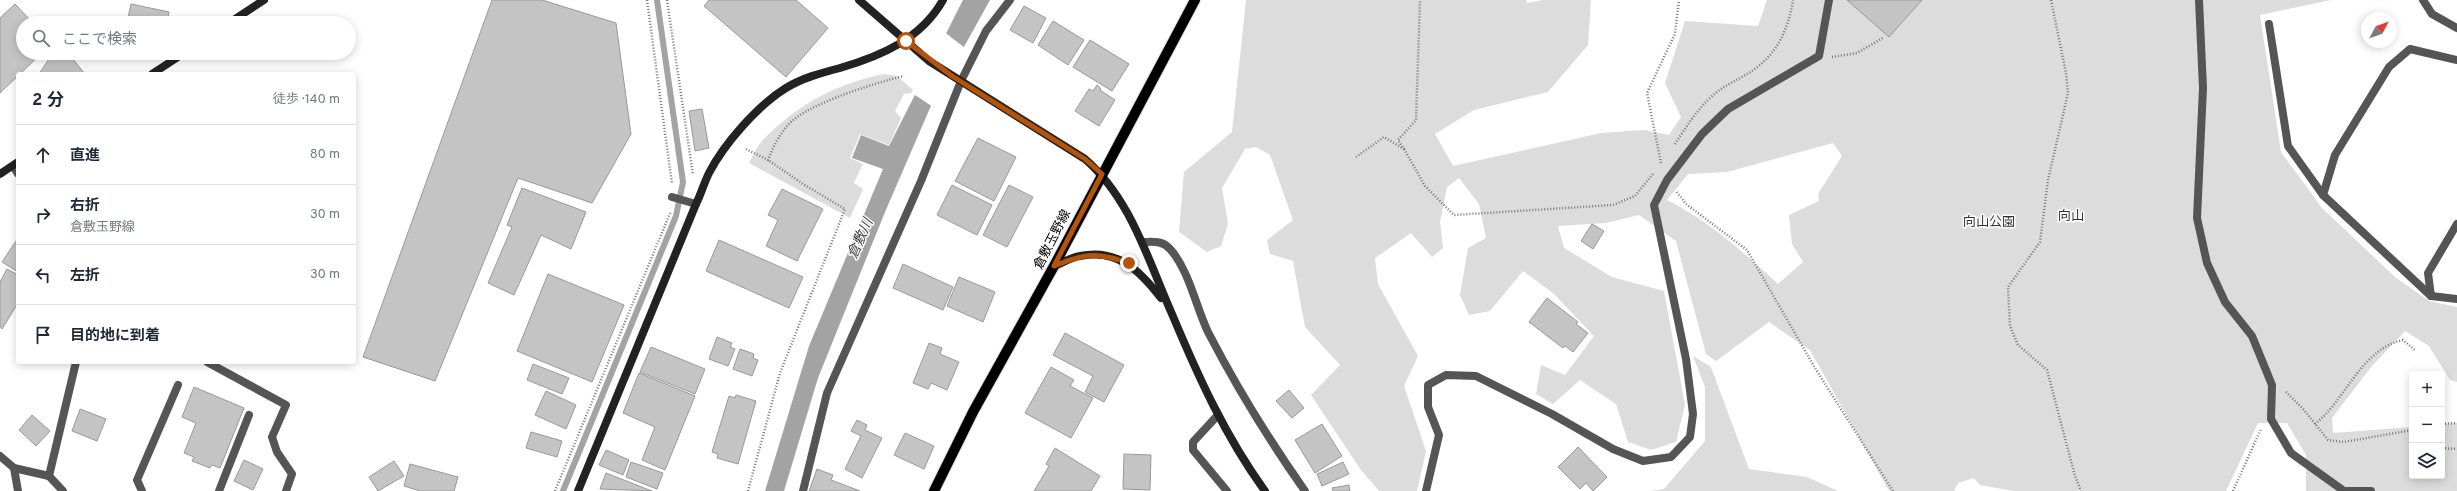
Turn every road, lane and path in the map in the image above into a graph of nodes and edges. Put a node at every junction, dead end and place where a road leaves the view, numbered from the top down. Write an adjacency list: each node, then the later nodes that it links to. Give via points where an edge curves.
1 (264, 0): 15 (street)
2 (647, 0): 39 (path)
3 (667, 0): 38 (path, via 691,170)
4 (859, 0): 19 (street)
5 (943, 0): 19 (street, via 929,22)
6 (1010, 0): 25 (street, via 986,31)
7 (1195, 0): 35 (main road, 倉敷玉野線)
8 (1418, 0): 27 (path, via 1420,9 1416,120 1398,140)
9 (1679, 0): 32 (path, via 1675,34 1647,93)
10 (1793, 0): 28 (path, via 1791,15 1780,43 1761,64 1717,92 1698,111)
11 (1828, 0): 20 (street)
12 (2051, 0): 79 (path, via 2068,93 2048,180 2040,242 2008,287 2010,326 2018,346 2047,370 2073,469)
13 (2199, 0): 51 (street, via 2203,88 2197,218 2210,270 2225,302 2252,336)
14 (2423, 0): 17 (street, via 2432,14)
15 (240, 16)
16 (2269, 24): 37 (street, via 2288,146)
17 (2456, 26)
18 (1883, 38): 20 (path, via 1857,53 1834,58)
19 (906, 41): 25 (street, via 929,61); 38 (street, via 864,61 808,77 774,95 728,145 710,172)
20 (1819, 56): 36 (street, via 1728,109 1702,134)
21 (173, 60): 23 (street)
22 (2457, 60): 37 (street, via 2410,49 2389,67 2335,155)
23 (155, 72)
24 (904, 76): 31 (path, via 857,90 804,113 788,124 776,141)
25 (961, 82): 35 (street, via 1085,159); 72 (street, via 921,181 827,393)
26 (746, 149): 31 (path)
27 (1404, 149): 30 (path, via 1384,137); 32 (path, via 1425,186 1454,215 1613,205 1636,196)
28 (1670, 150)
29 (1666, 156): 32 (path)
30 (1356, 157)
31 (768, 160): 71 (path, via 845,209 780,372)
32 (1661, 163): 36 (path)
33 (15, 164): 34 (street)
34 (0, 174)
35 (1102, 174): 42 (street, via 1117,195); 43 (main road, 倉敷玉野線)
36 (1667, 180): 77 (street, via 1654,205 1686,359 1693,414 1690,436 1672,457 1644,461 1613,449 1552,414 1476,376 1446,375 1428,385 1428,407 1439,435); 78 (path, via 1686,204 1747,250 1816,368)
37 (2323, 195): 44 (street)
38 (700, 196): 40 (street)
39 (674, 198): 40 (street); 69 (path, via 671,213)
40 (692, 203): 70 (street)
41 (2457, 224): 44 (street, via 2428,273)
42 (1142, 242): 46 (street); 76 (street, via 1160,242 1170,249 1228,370 1253,415)
43 (1054, 266): 46 (street, via 1079,256 1095,254 1129,263 1146,278); 73 (main road, 倉敷玉野線)
44 (2431, 296): 45 (street)
45 (2457, 299)
46 (1168, 306): 53 (street)
47 (2416, 351): 56 (path, via 2403,340 2391,343 2354,374 2325,416)
48 (76, 364): 63 (street)
49 (211, 364): 68 (street, via 286,405 272,437 277,452 292,474)
50 (178, 385): 66 (street, via 137,480)
51 (2272, 385): 54 (street); 56 (path, via 2289,394)
52 (249, 415): 67 (street)
53 (1217, 416): 74 (street, via 1193,442 1193,450); 75 (street, via 1242,460)
54 (2271, 419): 80 (path, via 2261,428); 81 (street, via 2291,453)
55 (2457, 423): 57 (path)
56 (2315, 424): 58 (path, via 2328,440 2344,442)
57 (2445, 424)
58 (2409, 431)
59 (2445, 448): 60 (path)
60 (2457, 449)
61 (0, 456): 62 (street)
62 (14, 468): 63 (street); 64 (street)
63 (49, 476): 65 (street)
64 (18, 491)
65 (63, 491)
66 (142, 491)
67 (219, 491)
68 (286, 491)
69 (555, 491)
70 (578, 491)
71 (748, 491)
72 (803, 491)
73 (934, 491)
74 (1227, 491)
75 (1264, 491)
76 (1305, 491)
77 (1426, 491)
78 (1893, 491)
79 (2082, 491)
80 (2233, 491)
81 (2345, 491): 82 (street)
82 (2371, 491)

